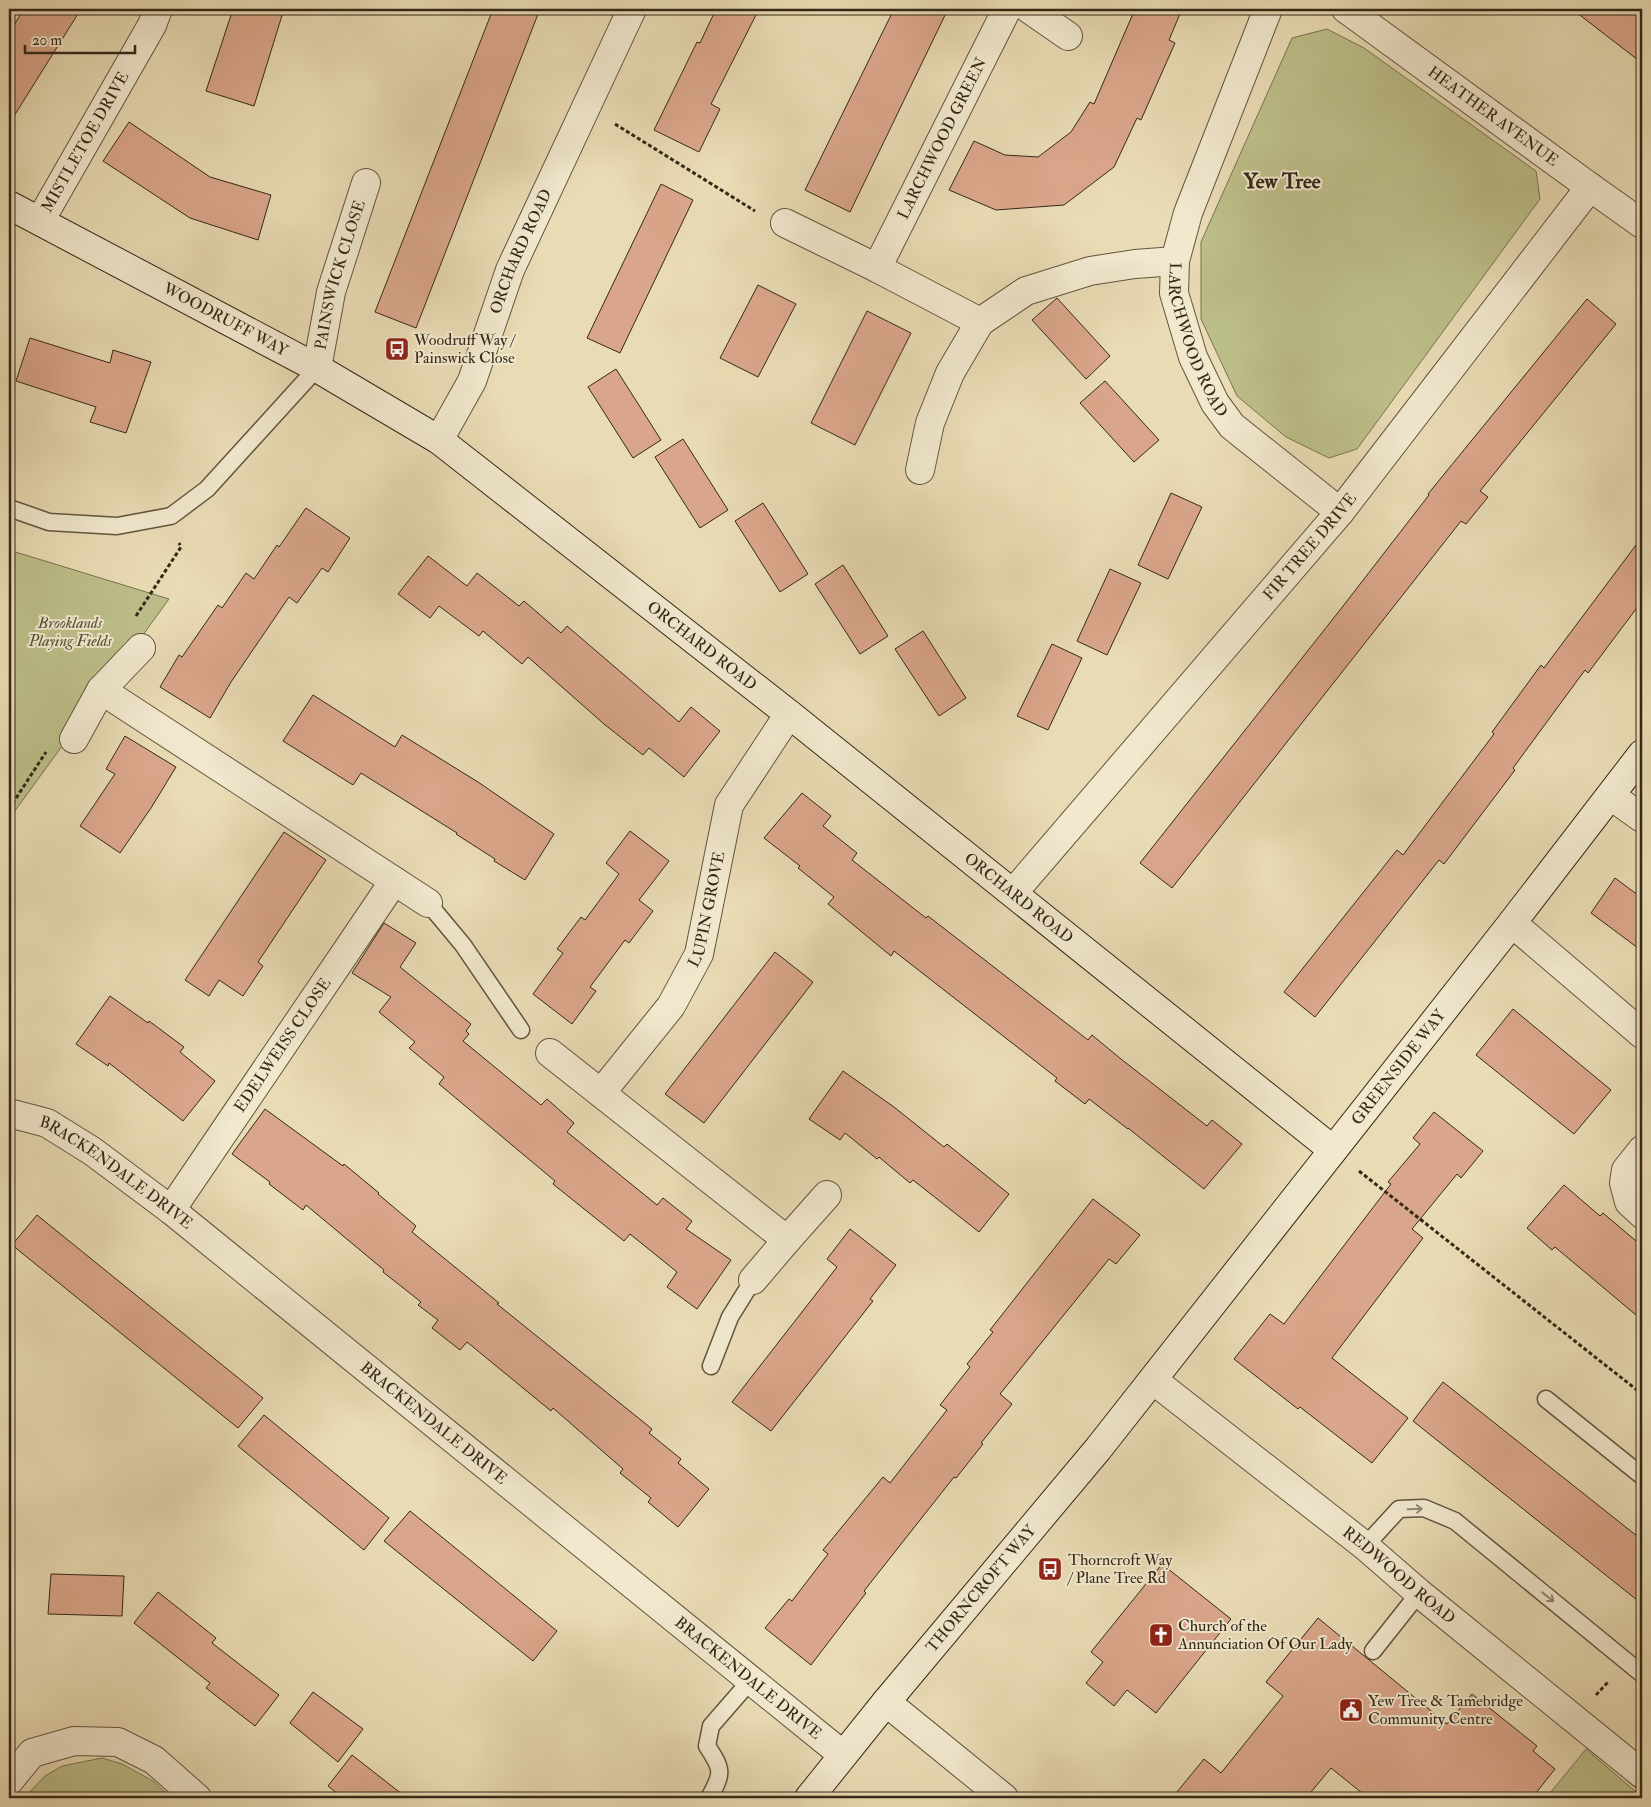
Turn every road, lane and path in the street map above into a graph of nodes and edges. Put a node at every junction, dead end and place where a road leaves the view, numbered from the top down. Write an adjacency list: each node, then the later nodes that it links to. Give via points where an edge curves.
1 (158, 9): 12 (street, MISTLETOE DRIVE, via 152,25)
2 (632, 9): 8 (street, ORCHARD ROAD)
3 (1007, 9): 16 (street, LARCHWOOD GREEN)
4 (1029, 9): 7 (street)
5 (1268, 9): 15 (street, LARCHWOOD ROAD, via 1188,213)
6 (1346, 9): 10 (street, HEATHER AVENUE)
7 (1068, 36)
8 (586, 106): 13 (path, via 786,230); 19 (street, ORCHARD ROAD, via 510,270 472,381)
9 (366, 183): 18 (street, PAINSWICK CLOSE, via 330,292)
10 (1590, 188): 14 (street, HEATHER AVENUE); 22 (street, FIR TREE DRIVE)
11 (9, 205): 12 (street, WOODRUFF WAY)
12 (40, 221): 18 (street, WOODRUFF WAY)
13 (785, 223): 16 (street)
14 (1642, 224)
15 (1175, 261): 17 (street, via 1090,271 1026,291); 22 (street, LARCHWOOD ROAD, via 1174,293 1193,357 1216,403 1232,426)
16 (877, 268): 17 (street)
17 (980, 322): 20 (street, via 950,373 930,423)
18 (317, 368): 19 (street, WOODRUFF WAY); 21 (lane, via 207,489 171,516 117,526 49,522)
19 (439, 440): 25 (street, ORCHARD ROAD)
20 (920, 470)
21 (9, 508)
22 (1340, 512): 31 (street, FIR TREE DRIVE)
23 (140, 648): 24 (street)
24 (101, 690): 26 (street); 30 (street)
25 (789, 714): 31 (street, ORCHARD ROAD); 37 (street, LUPIN GROVE, via 729,805 699,954 670,1006)
26 (74, 739)
27 (1642, 754): 28 (street, GREENSIDE WAY)
28 (1611, 796): 29 (street); 33 (street, GREENSIDE WAY)
29 (1642, 818)
30 (394, 881): 32 (street); 42 (street, EDELWEISS CLOSE)
31 (1013, 892): 39 (street, ORCHARD ROAD)
32 (428, 903): 34 (lane, via 463,945)
33 (1512, 923): 35 (street); 39 (street, GREENSIDE WAY)
34 (521, 1030)
35 (1642, 1034)
36 (550, 1053): 37 (street)
37 (601, 1093): 44 (street)
38 (9, 1113): 42 (street, BRACKENDALE DRIVE, via 47,1123 92,1151)
39 (1332, 1150): 47 (street, GREENSIDE WAY); 48 (path)
40 (1642, 1150): 43 (street, via 1626,1170 1624,1184 1628,1202)
41 (827, 1195): 44 (street)
42 (171, 1210): 56 (street, BRACKENDALE DRIVE)
43 (1642, 1214)
44 (787, 1240): 45 (street)
45 (753, 1280): 46 (lane, via 730,1317)
46 (711, 1366)
47 (1153, 1380): 51 (street, REDWOOD ROAD); 57 (street, THORNCROFT WAY)
48 (1642, 1394)
49 (1546, 1399): 50 (lane)
50 (1642, 1476)
51 (1365, 1546): 52 (street, REDWOOD ROAD); 54 (lane, one-way to 54, via 1400,1509 1424,1508 1455,1521)
52 (1419, 1593): 53 (lane); 58 (street, REDWOOD ROAD)
53 (1373, 1651)
54 (1627, 1661): 55 (lane); 58 (path)
55 (1642, 1674)
56 (751, 1680): 59 (street, BRACKENDALE DRIVE); 63 (lane, via 711,1726 707,1746 718,1764 719,1779)
57 (886, 1702): 59 (street, THORNCROFT WAY); 65 (street)
58 (1574, 1720): 60 (street, REDWOOD ROAD)
59 (843, 1755): 64 (street, THORNCROFT WAY)
60 (1642, 1774)
61 (9, 1781): 62 (street, via 32,1753 74,1741 118,1742 154,1760)
62 (197, 1798)
63 (709, 1798)
64 (809, 1798)
65 (1004, 1798)

